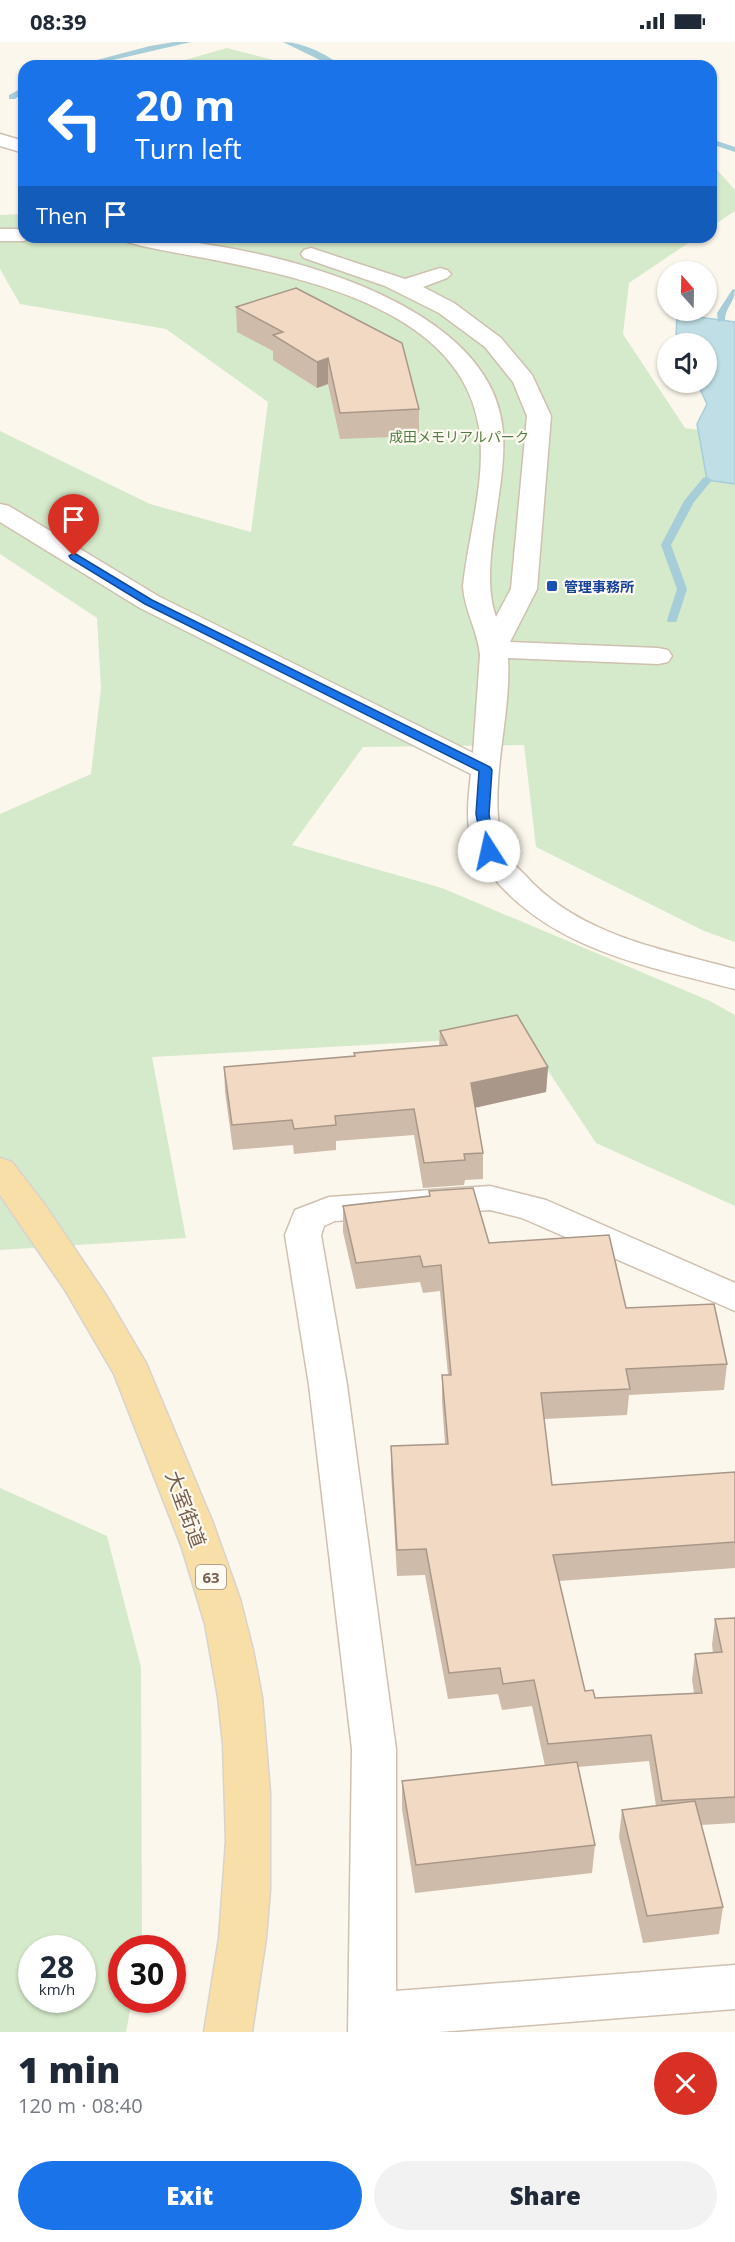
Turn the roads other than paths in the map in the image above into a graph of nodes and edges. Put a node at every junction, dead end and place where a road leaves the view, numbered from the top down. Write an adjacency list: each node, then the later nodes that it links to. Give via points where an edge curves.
1 (0, 140): 2 (street)
2 (18, 145)
3 (0, 235): 4 (street)
4 (18, 235)
5 (162, 243): 10 (street, via 271,264 347,289 426,329 469,367 484,393 494,450 476,590)
6 (260, 243): 8 (street, via 342,263)
7 (440, 274): 8 (street)
8 (404, 287): 10 (street, via 490,340 530,390 539,416 524,589)
9 (0, 511): 12 (street, via 149,602)
10 (493, 648): 11 (street); 12 (street)
11 (658, 656)
12 (486, 770): 13 (street, via 482,814 489,851 517,889 561,923 605,942)
13 (735, 979)
14 (0, 1170): 18 (main road, 大室街道 / 63, via 123,1353 176,1480 232,1649 244,1729 249,1860 237,1987)
15 (735, 1298): 17 (street, via 533,1209 490,1198 329,1209 308,1219 303,1235 328,1385 374,1749)
16 (735, 1987): 17 (street)
17 (372, 2024)
18 (228, 2032)

